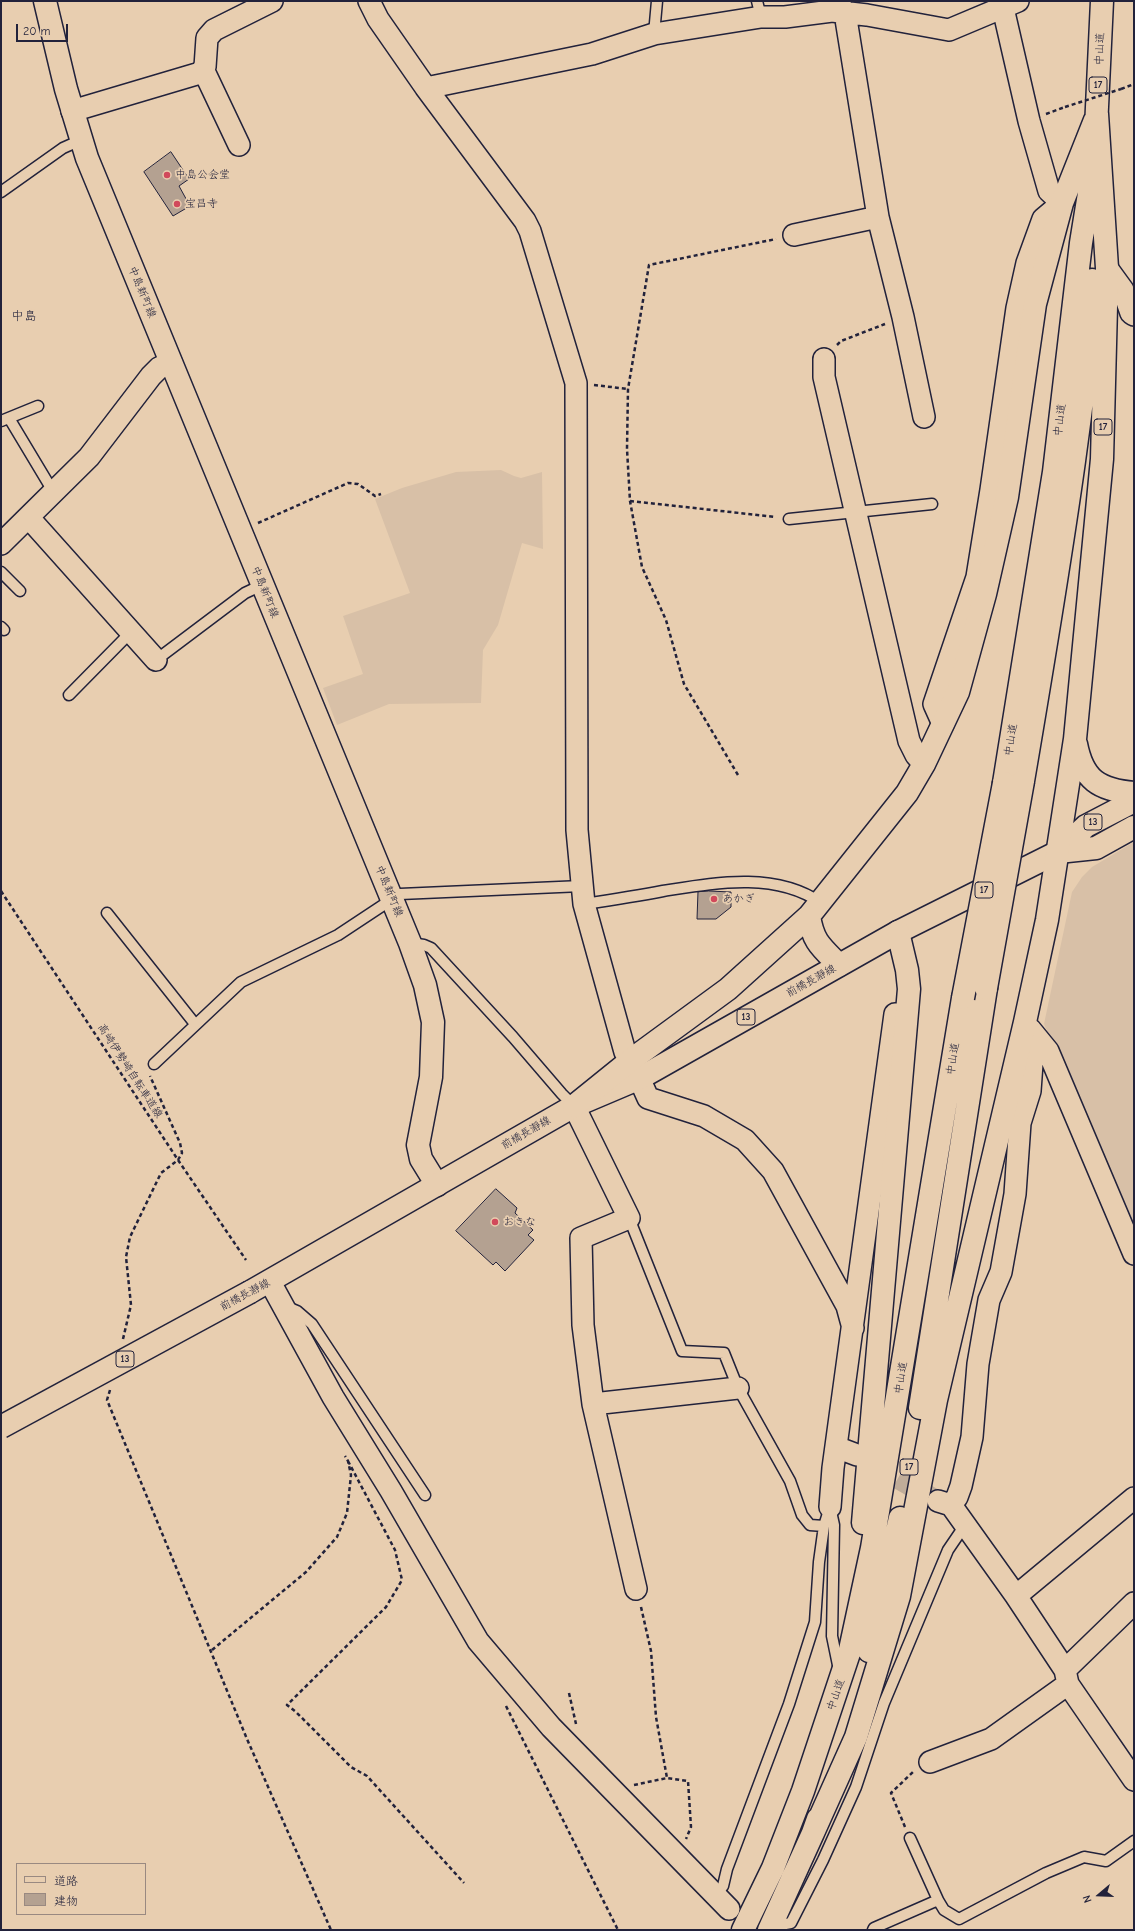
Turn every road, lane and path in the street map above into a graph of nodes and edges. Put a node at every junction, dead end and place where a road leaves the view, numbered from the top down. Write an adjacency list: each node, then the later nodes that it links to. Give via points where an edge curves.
1 (45, 1): 15 (main road, 中島新町線)
2 (272, 1): 7 (street)
3 (369, 1): 13 (street, via 378,19)
4 (657, 1): 10 (lane)
5 (1102, 1): 16 (main road, 中山道 / 17)
6 (1010, 4): 8 (street, via 949,30); 20 (street, via 1029,121 1049,190)
7 (249, 6): 11 (street, via 214,30 207,38)
8 (841, 7): 9 (street, via 832,11 785,17); 21 (street)
9 (759, 9): 10 (street)
10 (654, 34): 13 (street, via 592,54)
11 (203, 69): 15 (street, via 200,73); 18 (street)
12 (1134, 84): 14 (path, bridge)
13 (426, 88): 28 (street, via 530,230)
14 (1064, 107)
15 (72, 111): 17 (main road, 中島新町線)
16 (1097, 114): 20 (main road); 23 (main road, 17); 51 (main road, 中山道 / 17, via 1093,170 1091,307 1080,410 1060,563)
17 (81, 140): 19 (lane, via 56,152); 27 (main road, 中島新町線)
18 (240, 145)
19 (1, 192)
20 (1062, 203): 49 (main road, via 1035,304 1005,505 985,594 958,692)
21 (878, 217): 22 (street); 25 (street)
22 (794, 235): 29 (path, via 650,265)
23 (1107, 268): 24 (street, via 1124,290 1131,313); 48 (main road, 17, via 1102,459)
24 (1134, 315)
25 (903, 317): 26 (path, via 841,341); 31 (street)
26 (824, 359): 37 (street, via 824,377)
27 (171, 362): 33 (street, via 151,376 89,457); 40 (main road, 中島新町線)
28 (576, 383): 29 (path); 57 (street, via 576,830)
29 (628, 389): 35 (path, via 627,450)
30 (38, 406): 32 (lane)
31 (924, 417)
32 (5, 420): 33 (lane)
33 (54, 493): 38 (street)
34 (381, 494): 40 (path, via 375,496 358,484 348,483)
35 (630, 501): 39 (path); 50 (path, via 642,567 666,620 684,684)
36 (932, 504): 37 (lane)
37 (854, 512): 39 (lane); 49 (street, via 909,741)
38 (29, 518): 41 (street); 45 (street)
39 (789, 519)
40 (240, 530): 43 (main road, 中島新町線)
41 (1, 544)
42 (1, 572): 44 (lane)
43 (262, 585): 46 (lane, via 245,593); 58 (main road, 中島新町線)
44 (20, 591)
45 (130, 633): 46 (street); 47 (lane)
46 (156, 660)
47 (69, 695)
48 (1075, 739): 52 (main road, via 1079,758 1091,779 1109,789); 55 (main road, 17)
49 (924, 764): 59 (main road, via 907,793)
50 (738, 775)
51 (1013, 782): 95 (main road, 中山道 / 17, bridge, via 963,998 872,1548); 105 (main road, 中山道 / 17, bridge, via 986,988 922,1400 901,1513 866,1664)
52 (1134, 793)
53 (1134, 801): 55 (main road, 前橋長瀞線 / 13, via 1086,826)
54 (1134, 827): 55 (main road, 前橋長瀞線 / 13, via 1096,848)
55 (1058, 852): 61 (main road, 前橋長瀞線 / 13); 66 (main road, 17)
56 (1, 891): 70 (path, 高崎伊勢崎自転車道線)
57 (583, 895): 58 (lane, via 400,894); 59 (lane, via 714,883 755,882 805,894); 68 (street, via 625,1052)
58 (392, 899): 62 (main road, 中島新町線); 65 (lane, via 338,935 241,982)
59 (815, 909): 63 (main road, via 811,930 817,944); 68 (main road)
60 (107, 913): 65 (lane)
61 (898, 932): 63 (main road, 前橋長瀞線 / 13); 95 (main road, 17, via 909,989)
62 (410, 944): 69 (lane, via 431,948); 71 (main road, 中島新町線, via 425,985 433,1022 432,1077 418,1145 421,1159)
63 (839, 966): 68 (main road, 前橋長瀞線 / 13)
64 (895, 1014): 77 (street)
65 (195, 1024): 67 (lane)
66 (1030, 1029): 73 (street, via 1048,1051); 90 (street, via 1030,1091 1020,1123 1015,1194 1000,1272 989,1300 978,1364 972,1437 956,1498 944,1503); 105 (main road, 17, via 936,1400 900,1596 856,1737)
67 (154, 1064): 70 (path, via 149,1071 152,1084 180,1143 182,1153)
68 (636, 1069): 69 (main road, 前橋長瀞線); 77 (street, via 648,1098 704,1116 745,1140 773,1171 847,1306)
69 (574, 1106): 71 (main road, 前橋長瀞線 / 13); 72 (street)
70 (178, 1160): 74 (path, 高崎伊勢崎自転車道線); 78 (path, via 161,1173 130,1237 126,1256 131,1305)
71 (437, 1185): 75 (main road, 前橋長瀞線 / 13)
72 (629, 1218): 80 (lane, via 682,1351 724,1354); 81 (street, via 581,1238 583,1325)
73 (1134, 1254)
74 (246, 1260)
75 (270, 1282): 76 (street); 82 (main road, 前橋長瀞線 / 13, bridge)
76 (283, 1306): 87 (lane, via 297,1311 312,1324); 108 (street, via 332,1397 391,1491 478,1641 551,1727)
77 (853, 1328): 83 (street)
78 (122, 1342)
79 (111, 1385): 94 (path, via 107,1400)
80 (738, 1388): 81 (street); 89 (lane, via 790,1481 804,1520 810,1525)
81 (592, 1404): 91 (street)
82 (1, 1427)
83 (836, 1446): 85 (street); 89 (street)
84 (344, 1455): 86 (path)
85 (857, 1455)
86 (348, 1461): 94 (path, via 350,1476 346,1513 337,1537 306,1572); 109 (path, via 395,1550 402,1580 386,1607 287,1705 351,1767 372,1781)
87 (425, 1496)
88 (1134, 1498): 92 (street)
89 (827, 1516): 97 (lane, via 834,1525 832,1636); 111 (lane, via 819,1562 815,1622 789,1704 729,1862 723,1886)
90 (965, 1525): 92 (street); 112 (lane, via 948,1550 884,1703 856,1787 822,1860 791,1923)
91 (636, 1589): 102 (path, via 651,1651 656,1717)
92 (1016, 1596): 96 (street)
93 (1130, 1614): 96 (street)
94 (212, 1650): 113 (path, via 247,1739)
95 (850, 1650): 97 (main road, 中山道 / 17)
96 (1067, 1677): 101 (street, via 990,1739); 104 (street)
97 (841, 1680): 115 (main road, 中山道 / 17, via 798,1805 773,1868)
98 (569, 1693): 100 (path)
99 (506, 1705): 114 (path)
100 (577, 1728)
101 (930, 1762): 106 (path, via 914,1771 891,1793)
102 (667, 1778): 103 (path, via 634,1785); 108 (path, via 688,1781 690,1827)
103 (629, 1780)
104 (1134, 1780)
105 (813, 1833): 112 (main road, 中山道 / 17)
106 (910, 1838): 110 (lane)
107 (1134, 1841): 110 (lane, via 1106,1861 1084,1857 1046,1873 959,1919 944,1910)
108 (679, 1856): 111 (street)
109 (464, 1883)
110 (938, 1900): 116 (lane)
111 (723, 1902)
112 (769, 1929)
113 (331, 1930)
114 (618, 1930)
115 (743, 1930)
116 (873, 1930)

